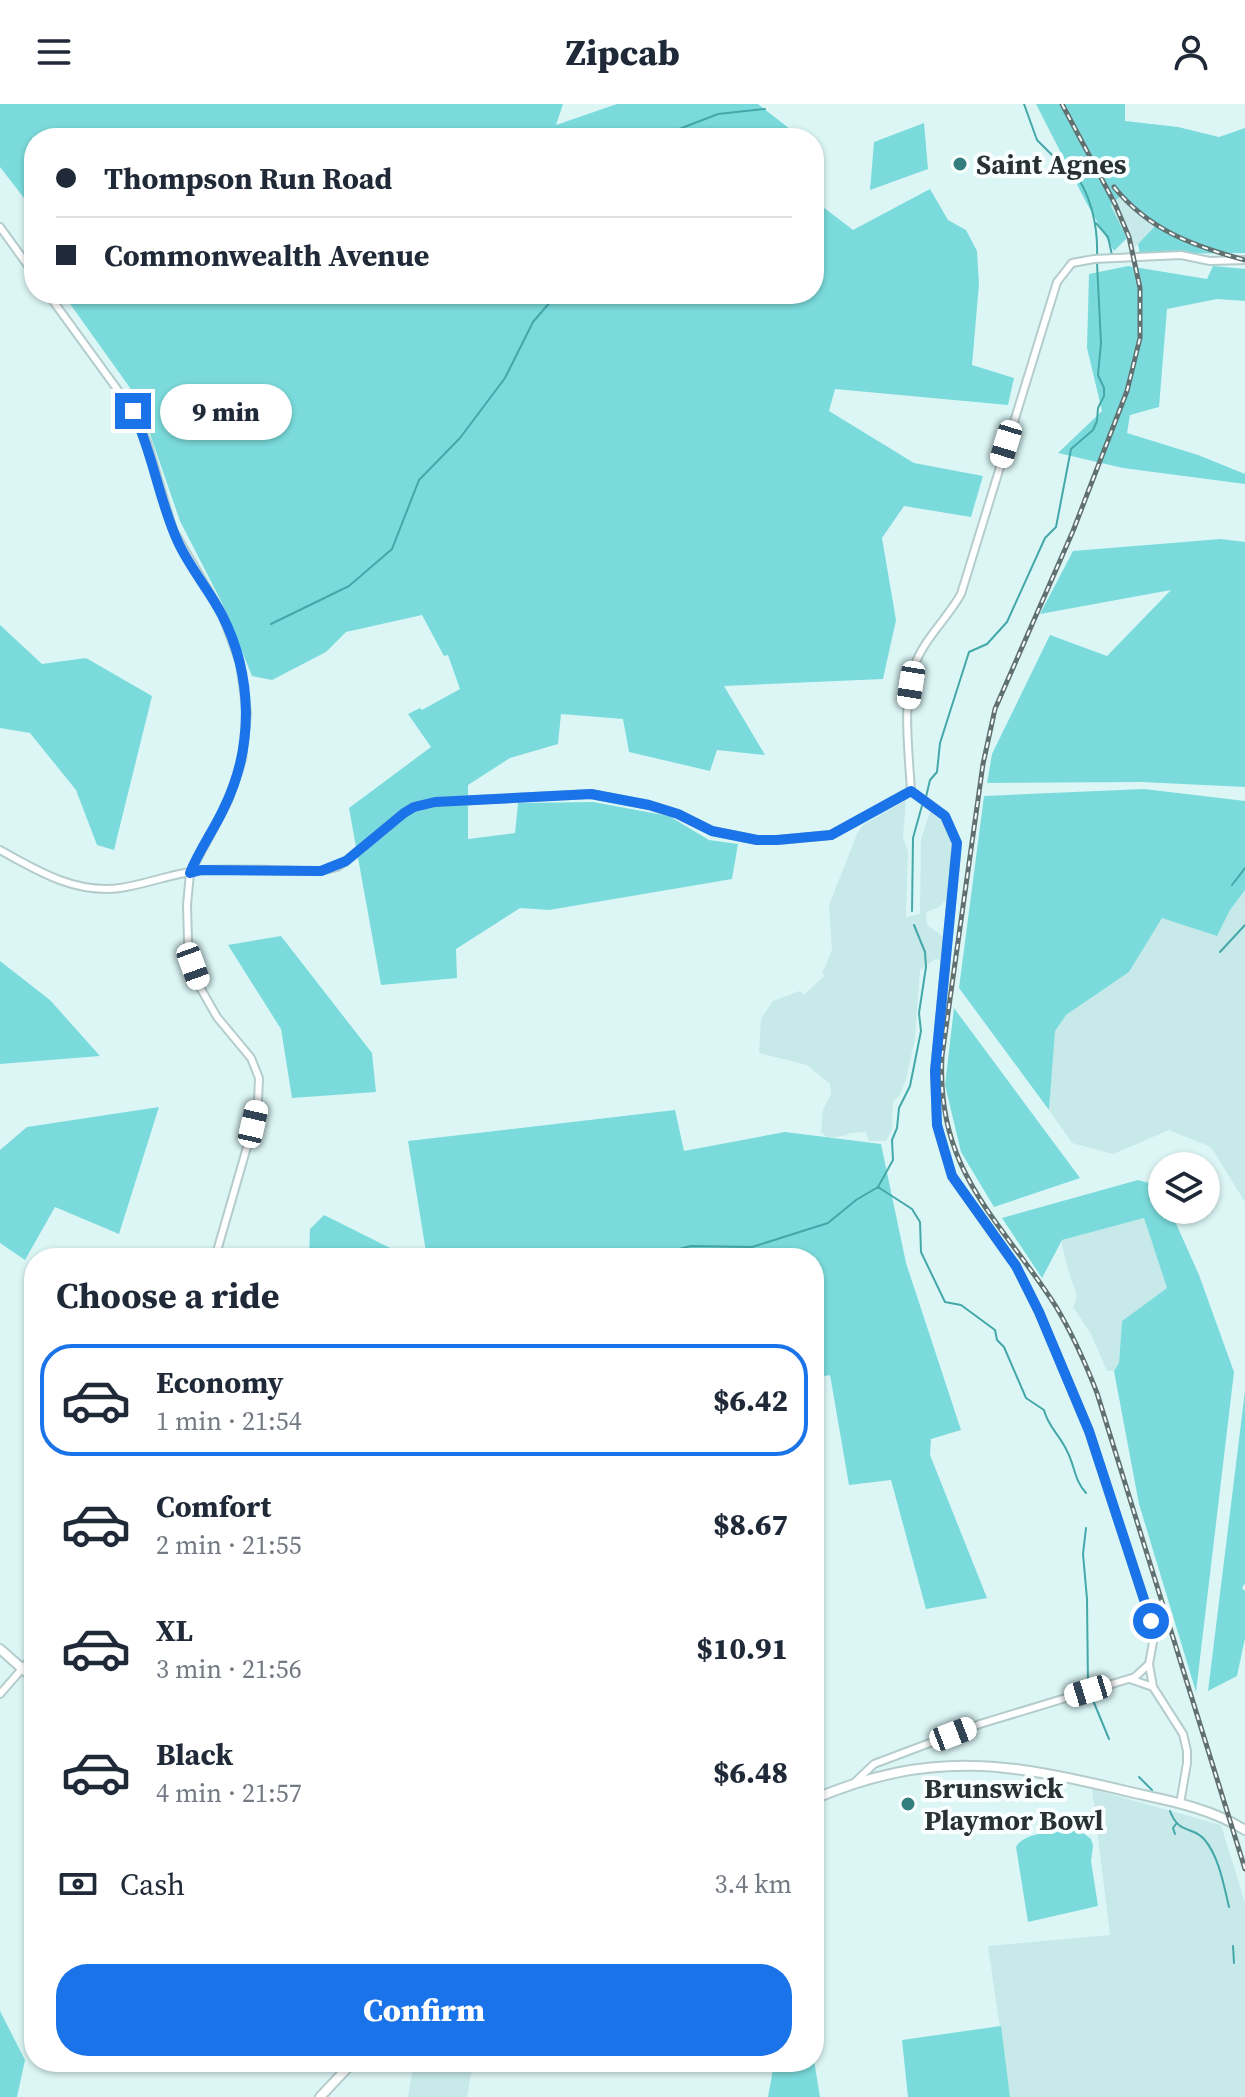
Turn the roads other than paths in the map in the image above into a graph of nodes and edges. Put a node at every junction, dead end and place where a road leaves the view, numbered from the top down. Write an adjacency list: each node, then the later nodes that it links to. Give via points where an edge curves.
1 (0, 227): 2 (street)
2 (24, 260)
3 (1245, 260): 5 (street, via 1181,255 1094,259 1072,263 1057,282 961,594 914,667 908,702)
4 (55, 304): 7 (street, via 133,411 173,530 222,614 240,663 247,713 242,760 223,812)
5 (911, 791): 7 (street, via 831,835 777,840 712,831 649,805 591,794 435,802 404,813 337,867); 10 (street, via 945,816 957,843 935,1071 937,1125 952,1176 1016,1266 1089,1431 1151,1621)
6 (0, 850): 7 (street, via 71,884 95,888)
7 (190, 873): 8 (street, via 187,926 192,963 217,1017 251,1058 259,1078 247,1147)
8 (218, 1248)
9 (0, 1649): 12 (main road)
10 (1149, 1664): 13 (street); 14 (street)
11 (24, 1667): 12 (street)
12 (22, 1669): 15 (street)
13 (1130, 1679): 14 (street); 16 (street, via 980,1724 874,1764)
14 (1153, 1687): 18 (street, via 1185,1741)
15 (0, 1694)
16 (854, 1783): 17 (main road); 18 (main road, via 928,1767 1003,1766)
17 (824, 1795)
18 (1180, 1804): 19 (main road)
19 (1245, 1830)
20 (344, 2072): 21 (main road)
21 (320, 2097)

